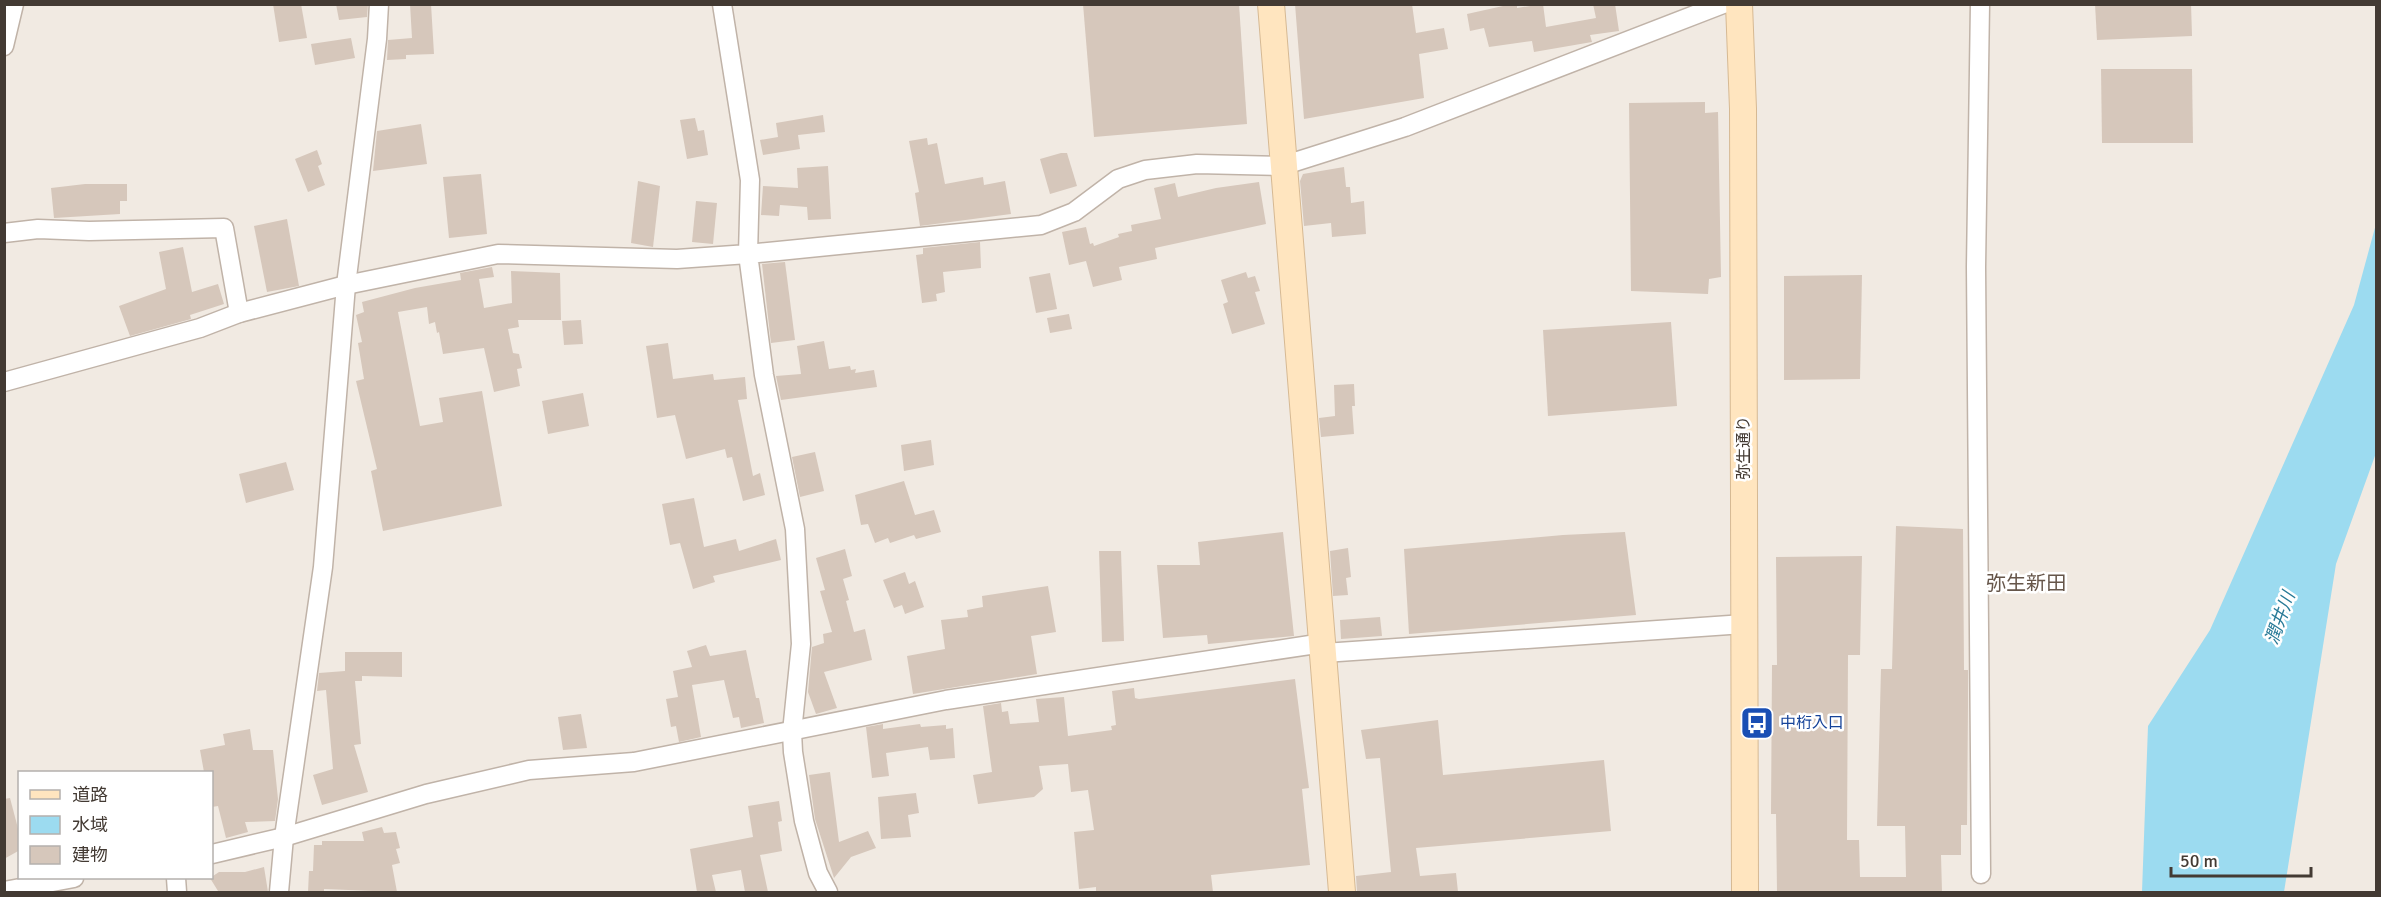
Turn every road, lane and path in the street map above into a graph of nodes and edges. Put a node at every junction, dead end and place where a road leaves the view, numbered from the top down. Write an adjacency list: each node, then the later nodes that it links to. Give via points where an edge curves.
1 (14, 4): 8 (street)
2 (379, 4): 12 (street)
3 (722, 4): 11 (street, via 750,180)
4 (1271, 4): 9 (street)
5 (1723, 4): 9 (street, via 1425,120)
6 (1739, 4): 15 (street, 弥生通り, via 1743,109)
7 (1980, 4): 20 (street, via 1976,279)
8 (4, 46)
9 (1282, 166): 11 (street, via 1197,164 1145,170 1118,179 1074,212 1041,225); 16 (street)
10 (4, 232): 13 (street, via 224,228)
11 (748, 254): 12 (street, via 677,259 498,254); 17 (street, via 764,375 795,529 801,644)
12 (346, 285): 13 (street); 18 (street, via 323,567)
13 (239, 313): 14 (street, via 200,328)
14 (4, 382)
15 (1744, 624): 16 (street); 27 (street, 弥生通り)
16 (1323, 648): 17 (street, via 946,700); 26 (street)
17 (792, 732): 18 (street, via 634,762 529,770 426,794); 25 (street, via 804,821 818,873)
18 (284, 837): 19 (street); 24 (street)
19 (213, 854)
20 (1981, 874)
21 (71, 879): 22 (street)
22 (47, 887): 23 (street)
23 (4, 891)
24 (279, 892)
25 (828, 892)
26 (1342, 892)
27 (1745, 892)

